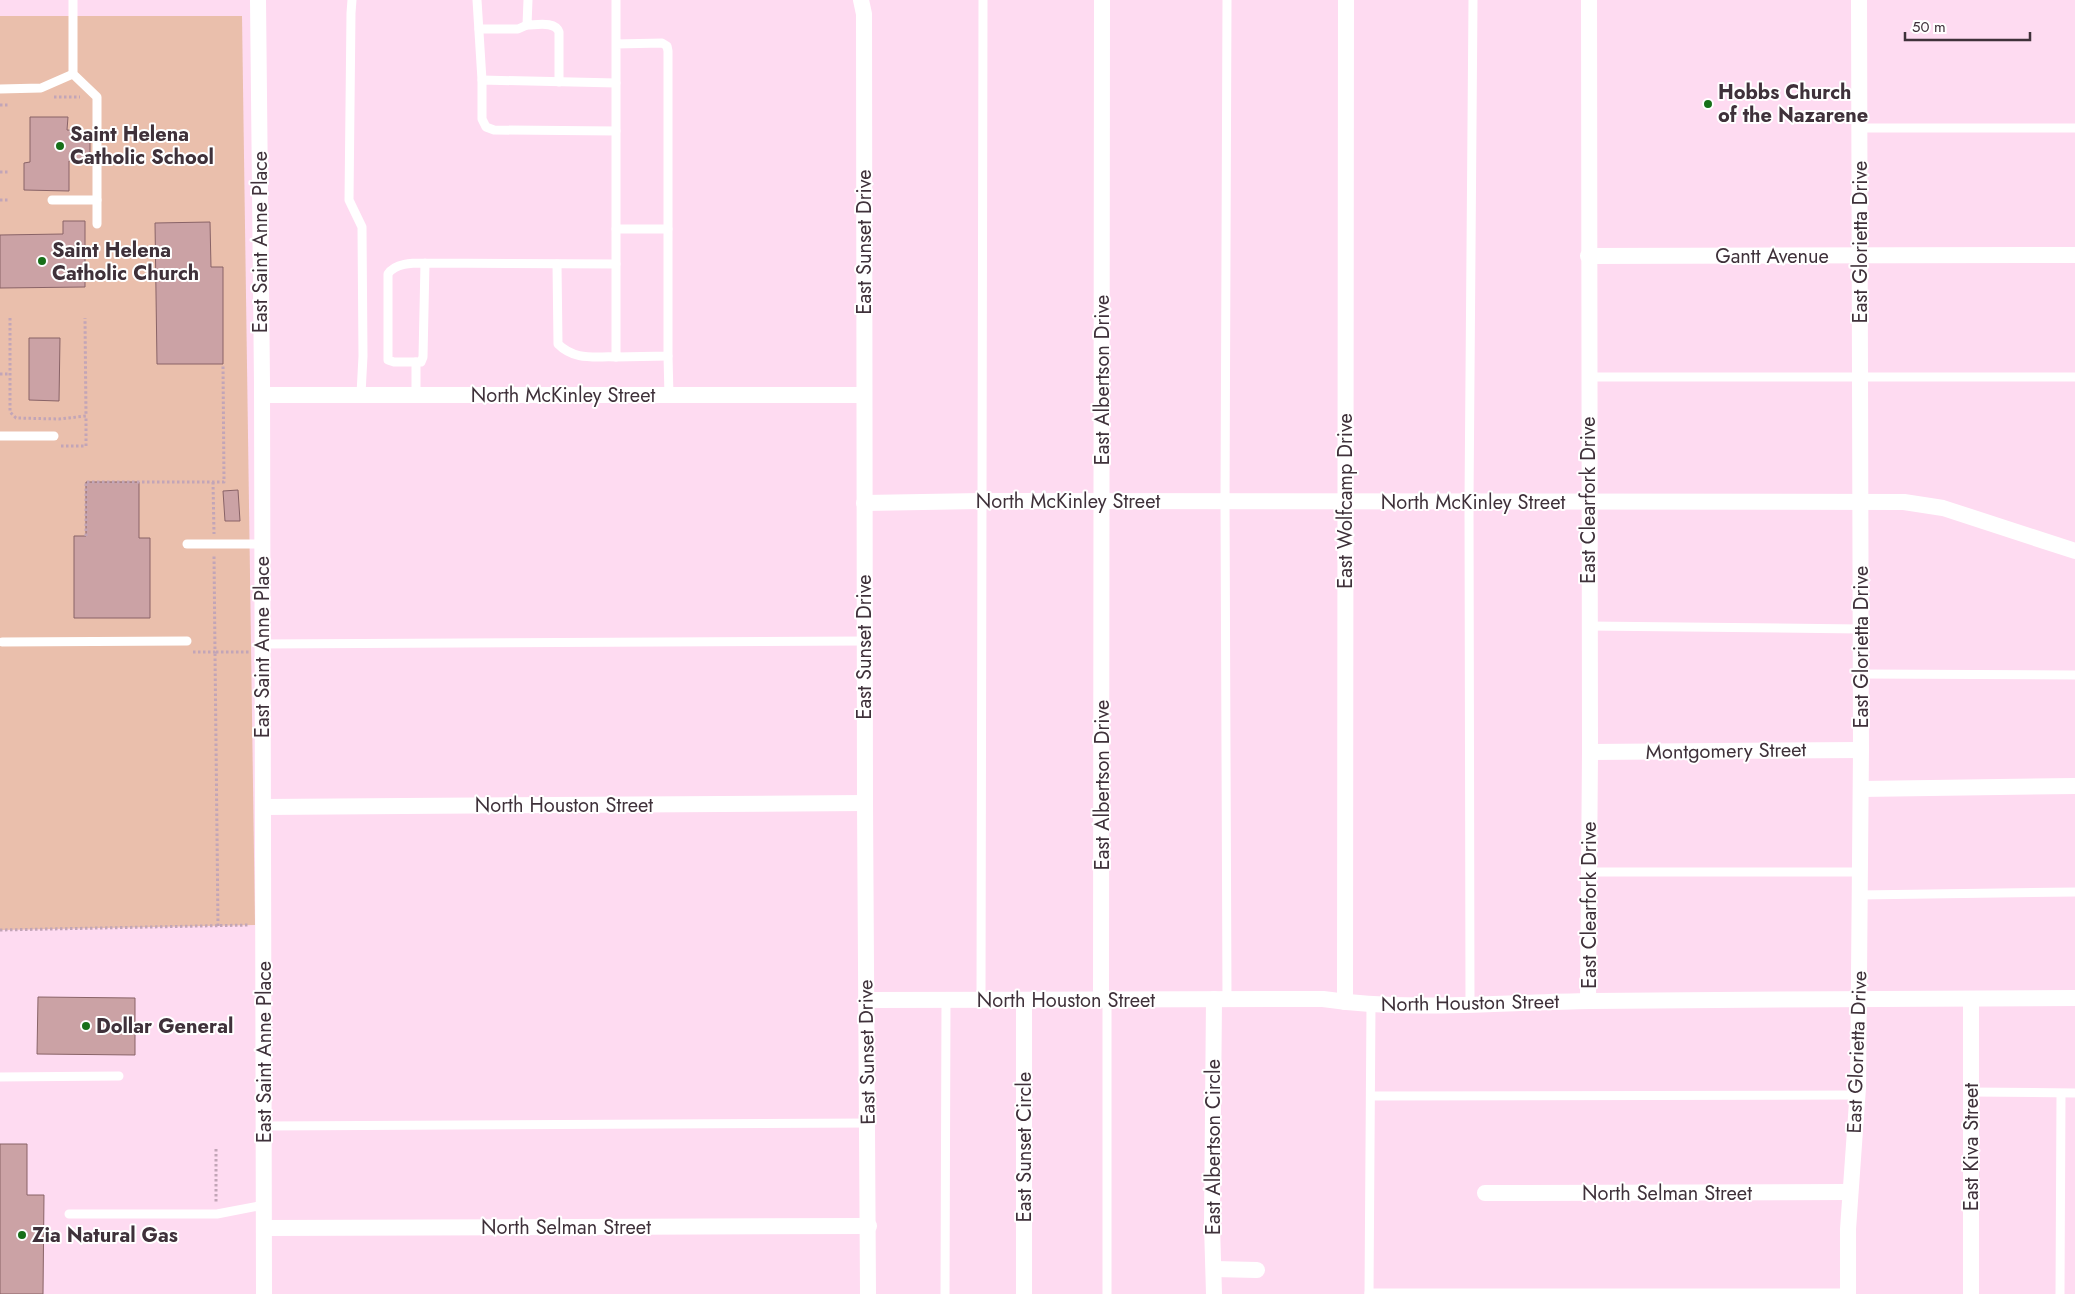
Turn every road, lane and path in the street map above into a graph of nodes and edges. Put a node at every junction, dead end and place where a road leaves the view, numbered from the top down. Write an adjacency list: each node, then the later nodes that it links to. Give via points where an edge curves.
1 (73, 0): 18 (lane)
2 (258, 0): 57 (street, East Saint Anne Place)
3 (352, 0): 56 (lane, via 349,200 362,227)
4 (477, 0): 16 (lane)
5 (528, 0): 15 (lane)
6 (616, 0): 17 (lane)
7 (861, 0): 59 (street, East Sunset Drive, via 864,14)
8 (982, 0): 66 (lane)
9 (1102, 0): 67 (street, East Albertson Drive)
10 (1227, 0): 69 (lane)
11 (1346, 0): 68 (street, East Wolfcamp Drive)
12 (1472, 0): 70 (lane)
13 (1588, 0): 40 (street, East Clearfork Drive)
14 (1859, 0): 27 (street, East Glorietta Drive)
15 (527, 25): 16 (lane, via 518,29); 20 (lane, via 553,25 558,28)
16 (479, 29): 19 (lane)
17 (616, 44): 21 (lane); 37 (lane, via 662,43 667,46)
18 (73, 74): 22 (lane, via 41,88); 24 (lane)
19 (482, 80): 20 (lane); 29 (lane, via 482,119 486,127 494,130)
20 (559, 82): 21 (lane)
21 (616, 83): 29 (lane)
22 (0, 89)
23 (52, 97): 24 (path)
24 (97, 97): 35 (lane)
25 (0, 105): 26 (path)
26 (9, 105)
27 (1860, 128): 28 (lane); 41 (street, East Glorietta Drive)
28 (2075, 128)
29 (616, 131): 38 (lane)
30 (0, 172): 31 (path)
31 (8, 172)
32 (0, 200): 33 (path)
33 (8, 200)
34 (52, 200): 35 (lane)
35 (97, 200): 36 (lane)
36 (97, 224)
37 (668, 229): 38 (lane); 48 (lane)
38 (616, 230): 44 (lane)
39 (2075, 255): 41 (street, Gantt Avenue)
40 (1588, 256): 41 (street, Gantt Avenue); 54 (street, East Clearfork Drive)
41 (1860, 256): 53 (street, East Glorietta Drive)
42 (425, 263): 43 (lane); 49 (lane, via 423,358); 49 (lane, via 396,266 388,274 388,360)
43 (558, 264): 44 (lane); 47 (lane, via 558,344 577,356)
44 (616, 264): 47 (lane)
45 (10, 318): 52 (path)
46 (85, 318): 61 (path)
47 (616, 356): 48 (lane)
48 (668, 356): 60 (lane)
49 (416, 362): 58 (lane)
50 (223, 364): 65 (path, via 224,482)
51 (0, 374): 52 (path)
52 (10, 374): 61 (path, via 10,412 16,418)
53 (1860, 376): 54 (lane); 55 (lane); 72 (street, East Glorietta Drive)
54 (1588, 377): 71 (street, East Clearfork Drive)
55 (2075, 377)
56 (361, 394): 57 (street, North McKinley Street); 58 (street, North McKinley Street)
57 (262, 395): 77 (street, East Saint Anne Place)
58 (416, 395): 60 (street, North McKinley Street)
59 (864, 395): 60 (street, North McKinley Street); 73 (street, East Sunset Drive)
60 (669, 396)
61 (86, 416): 64 (path, via 86,446)
62 (0, 436): 63 (lane)
63 (54, 436)
64 (74, 446)
65 (214, 482): 74 (path, via 86,482); 76 (path)
66 (981, 501): 67 (street, North McKinley Street); 73 (street, North McKinley Street); 109 (lane)
67 (1103, 501): 69 (street, North McKinley Street); 111 (street, East Albertson Drive)
68 (1345, 501): 69 (street, North McKinley Street); 70 (street, North McKinley Street); 113 (street, East Wolfcamp Drive)
69 (1225, 502): 104 (lane)
70 (1469, 502): 71 (street, North McKinley Street); 115 (lane)
71 (1588, 502): 72 (street, North McKinley Street); 79 (street, East Clearfork Drive)
72 (1860, 502): 78 (street, North McKinley Street, via 1904,502 1942,508); 80 (street, East Glorietta Drive)
73 (864, 503): 82 (street, East Sunset Drive)
74 (86, 536)
75 (187, 544): 76 (lane)
76 (214, 544): 77 (lane); 86 (path)
77 (262, 544): 84 (street, East Saint Anne Place)
78 (2075, 551)
79 (1589, 626): 80 (lane); 91 (street, East Clearfork Drive)
80 (1861, 629): 88 (street, East Glorietta Drive)
81 (187, 641): 83 (lane)
82 (864, 641): 84 (lane); 94 (street, East Sunset Drive)
83 (2, 642)
84 (262, 644): 95 (street, East Saint Anne Place)
85 (186, 652): 86 (path)
86 (215, 652): 87 (path, via 251,652); 101 (path)
87 (251, 662)
88 (1861, 674): 89 (lane); 90 (street, East Glorietta Drive)
89 (2075, 675)
90 (1861, 750): 91 (street, Montgomery Street); 93 (street, East Glorietta Drive)
91 (1590, 752): 96 (street, East Clearfork Drive)
92 (2075, 786): 93 (street)
93 (1861, 789): 97 (street, East Glorietta Drive)
94 (865, 802): 95 (street, North Houston Street); 107 (street, East Sunset Drive)
95 (263, 807): 124 (street, East Saint Anne Place)
96 (1589, 872): 97 (lane); 112 (street, East Clearfork Drive)
97 (1860, 872): 99 (street, East Glorietta Drive)
98 (2075, 892): 99 (lane)
99 (1860, 895): 105 (street, East Glorietta Drive)
100 (255, 925): 101 (path)
101 (218, 926): 102 (path)
102 (0, 930)
103 (2075, 998): 106 (street, North Houston Street)
104 (1221, 999): 111 (street, North Houston Street); 113 (street, North Houston Street); 133 (street, East Albertson Circle, via 1212,1224)
105 (1859, 999): 106 (street, North Houston Street); 112 (street, North Houston Street); 121 (street, East Glorietta Drive)
106 (1971, 999): 118 (street, East Kiva Street)
107 (866, 1000): 108 (street, North Houston Street); 123 (street, East Sunset Drive)
108 (946, 1000): 109 (street, North Houston Street); 139 (lane)
109 (981, 1000): 110 (street, North Houston Street)
110 (1024, 1000): 111 (street, North Houston Street); 140 (street, East Sunset Circle)
111 (1104, 1000): 141 (lane)
112 (1588, 1001): 115 (street, North Houston Street)
113 (1345, 1002): 114 (street, North Houston Street)
114 (1371, 1005): 115 (street, North Houston Street); 122 (lane)
115 (1470, 1006)
116 (119, 1076): 117 (lane)
117 (0, 1077)
118 (1971, 1092): 120 (lane); 143 (street, East Kiva Street)
119 (2075, 1093): 120 (lane)
120 (2061, 1094): 144 (lane)
121 (1858, 1095): 122 (lane); 126 (street, East Glorietta Drive)
122 (1372, 1096): 135 (lane)
123 (867, 1123): 124 (lane); 131 (street, East Sunset Drive)
124 (264, 1126): 128 (street, East Saint Anne Place)
125 (216, 1150): 130 (path)
126 (1850, 1192): 127 (street, North Selman Street); 136 (street, East Glorietta Drive)
127 (1485, 1193)
128 (264, 1205): 130 (lane); 132 (street, East Saint Anne Place)
129 (69, 1214): 130 (lane)
130 (216, 1214)
131 (868, 1226): 132 (street, North Selman Street); 138 (street, East Sunset Drive)
132 (264, 1228): 137 (street, East Saint Anne Place)
133 (1214, 1269): 134 (street); 142 (street, East Albertson Circle)
134 (1257, 1270)
135 (1369, 1293): 136 (lane)
136 (1848, 1293)
137 (264, 1294)
138 (868, 1294)
139 (945, 1294)
140 (1024, 1294)
141 (1107, 1294)
142 (1214, 1294)
143 (1971, 1294)
144 (2060, 1294)

